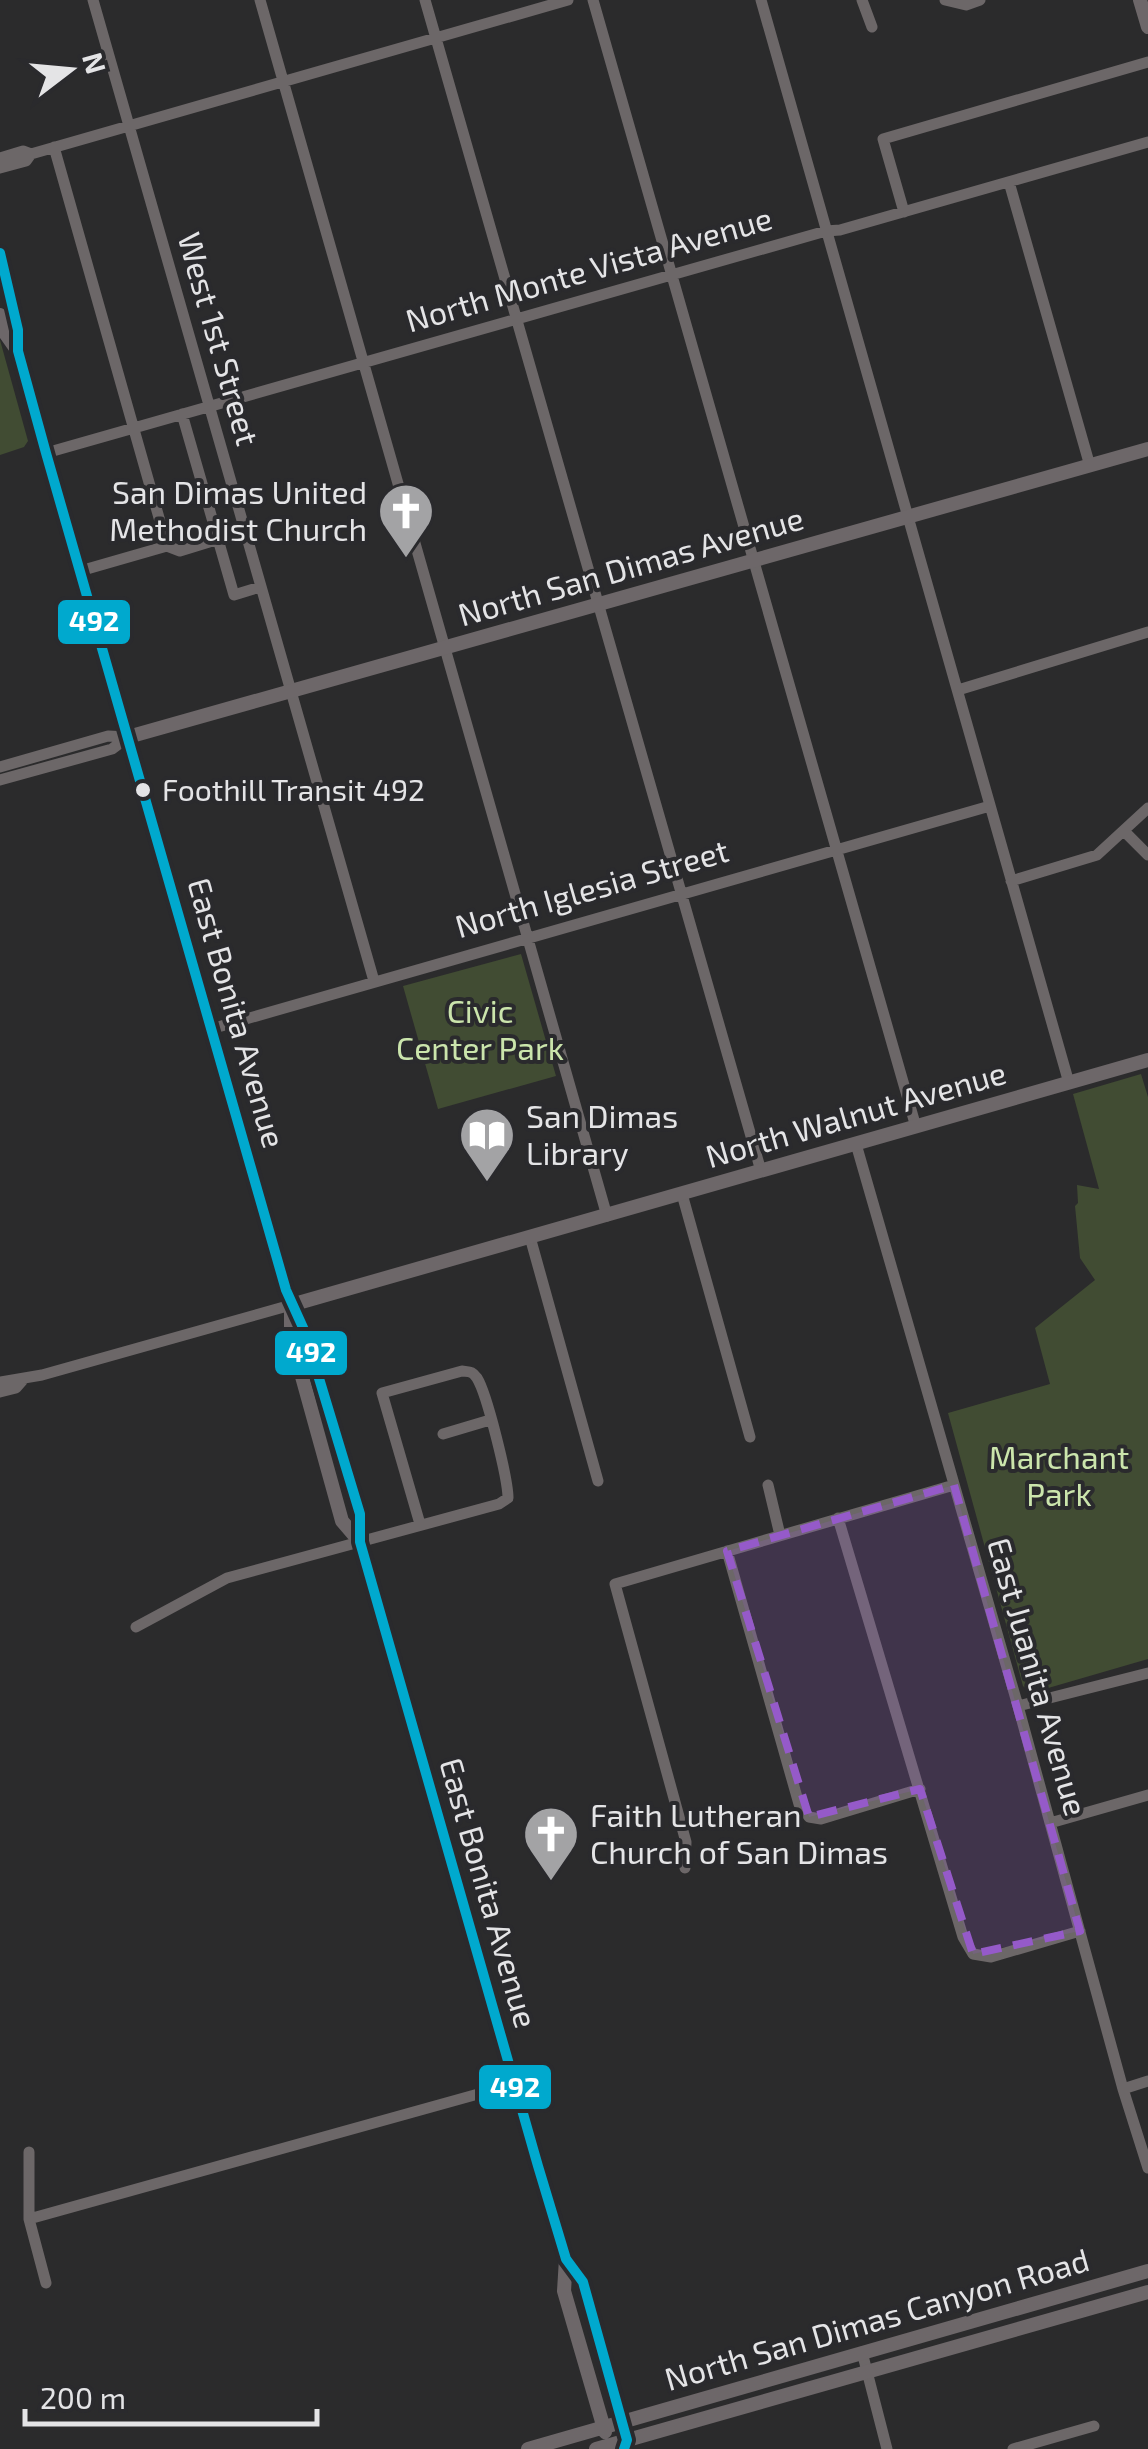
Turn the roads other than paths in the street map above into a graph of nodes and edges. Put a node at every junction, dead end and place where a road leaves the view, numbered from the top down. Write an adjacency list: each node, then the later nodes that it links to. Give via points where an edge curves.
1 (93, 0): 16 (street, West 1st Street)
2 (260, 0): 15 (street)
3 (426, 0): 13 (street)
4 (568, 0): 13 (street)
5 (593, 0): 26 (street)
6 (761, 0): 24 (street)
7 (862, 0): 11 (street)
8 (945, 0): 9 (street)
9 (980, 0)
10 (1140, 0): 12 (main road)
11 (872, 26)
12 (1148, 27)
13 (436, 38): 15 (street); 28 (street)
14 (1148, 62): 23 (street, via 883,139)
15 (283, 82): 16 (street); 30 (street)
16 (128, 126): 18 (street); 31 (street, West 1st Street)
17 (1148, 142): 22 (street, North Monte Vista Avenue)
18 (54, 148): 19 (street); 33 (street)
19 (31, 154): 20 (street); 21 (street)
20 (0, 158)
21 (0, 168)
22 (1009, 182): 23 (street, North Monte Vista Avenue); 36 (street)
23 (904, 212): 24 (street, North Monte Vista Avenue)
24 (826, 231): 26 (street, North Monte Vista Avenue); 37 (street)
25 (0, 253): 29 (main road)
26 (672, 274): 28 (street, North Monte Vista Avenue); 40 (street)
27 (0, 315): 29 (main road)
28 (516, 318): 30 (street, North Monte Vista Avenue); 43 (street)
29 (18, 351): 35 (main road, East Bonita Avenue)
30 (364, 363): 31 (street, North Monte Vista Avenue); 45 (street)
31 (208, 406): 32 (street, North Monte Vista Avenue); 42 (street, West 1st Street)
32 (182, 414): 33 (street, North Monte Vista Avenue); 38 (street)
33 (132, 428): 35 (street, North Monte Vista Avenue); 39 (street)
34 (1148, 449): 36 (main road, North San Dimas Avenue)
35 (46, 453): 41 (main road, East Bonita Avenue)
36 (1090, 466): 37 (main road, North San Dimas Avenue)
37 (908, 517): 40 (main road, North San Dimas Avenue); 46 (street)
38 (219, 540): 39 (street, via 180,551); 42 (street, via 234,595)
39 (166, 546): 41 (street)
40 (755, 562): 43 (main road, North San Dimas Avenue); 54 (street)
41 (80, 571): 48 (main road, East Bonita Avenue)
42 (260, 587): 47 (street, West 1st Street)
43 (599, 606): 45 (main road, North San Dimas Avenue); 57 (street)
44 (1148, 632): 46 (street)
45 (446, 648): 47 (main road, North San Dimas Avenue); 58 (street)
46 (958, 690): 51 (street)
47 (290, 692): 48 (main road, North San Dimas Avenue); 59 (street, West 1st Street)
48 (128, 737): 49 (street, via 108,736); 50 (street, via 112,748); 60 (main road, East Bonita Avenue)
49 (0, 767)
50 (0, 780)
51 (990, 806): 54 (street, North Iglesia Street); 56 (street)
52 (1148, 808): 53 (street)
53 (1124, 831): 55 (street); 56 (street, via 1097,855)
54 (836, 848): 57 (street, North Iglesia Street); 63 (street)
55 (1148, 855)
56 (1011, 881): 62 (street)
57 (681, 893): 58 (street, North Iglesia Street); 65 (street)
58 (528, 937): 59 (street, North Iglesia Street); 67 (street)
59 (374, 982): 60 (street, North Iglesia Street)
60 (211, 1029): 69 (main road, East Bonita Avenue)
61 (1148, 1060): 62 (main road, North Walnut Avenue)
62 (1069, 1083): 63 (main road, North Walnut Avenue)
63 (916, 1127): 64 (main road, North Walnut Avenue)
64 (856, 1144): 65 (main road, North Walnut Avenue); 77 (street, East Juanita Avenue)
65 (762, 1171): 66 (main road, North Walnut Avenue)
66 (682, 1194): 67 (main road, North Walnut Avenue); 75 (street)
67 (608, 1216): 68 (main road, North Walnut Avenue)
68 (530, 1238): 69 (main road, North Walnut Avenue); 76 (street)
69 (291, 1305): 70 (street); 82 (main road, East Bonita Avenue, via 360,1514)
70 (23, 1380): 71 (street); 72 (street)
71 (0, 1382)
72 (0, 1392)
73 (490, 1420): 74 (street); 80 (street, via 508,1498); 80 (street, via 470,1372 382,1393)
74 (443, 1434)
75 (750, 1437)
76 (598, 1481)
77 (954, 1484): 79 (street); 86 (street, East Juanita Avenue)
78 (768, 1485): 81 (street)
79 (838, 1518): 81 (street); 87 (street)
80 (420, 1524): 82 (street)
81 (780, 1535): 83 (street)
82 (360, 1542): 84 (street, via 228,1578); 93 (main road, East Bonita Avenue)
83 (727, 1550): 87 (street, via 799,1804 809,1817); 90 (street, via 615,1584 686,1842)
84 (136, 1627)
85 (1148, 1674): 86 (street)
86 (1018, 1706): 89 (street, East Juanita Avenue)
87 (920, 1789): 91 (street, via 973,1954 991,1956)
88 (1148, 1795): 89 (street)
89 (1050, 1823): 91 (street, East Juanita Avenue)
90 (685, 1868)
91 (1080, 1931): 94 (street, East Juanita Avenue)
92 (1148, 2081): 94 (street)
93 (514, 2084): 97 (street); 98 (main road, East Bonita Avenue)
94 (1123, 2088): 96 (street, East Juanita Avenue)
95 (29, 2152): 97 (street)
96 (1148, 2168)
97 (30, 2218): 100 (street)
98 (566, 2258): 104 (main road, East Bonita Avenue, via 583,2282); 106 (main road, East Bonita Avenue, via 564,2291)
99 (1148, 2271): 102 (main road, North San Dimas Canyon Road)
100 (46, 2282)
101 (1148, 2292): 103 (main road, North San Dimas Canyon Road)
102 (862, 2352): 103 (street); 104 (main road, North San Dimas Canyon Road)
103 (866, 2372): 107 (main road, North San Dimas Canyon Road); 109 (street)
104 (621, 2422): 106 (main road, North San Dimas Canyon Road); 107 (main road, East Bonita Avenue)
105 (1094, 2426): 110 (street)
106 (604, 2427): 107 (main road, East Bonita Avenue); 108 (main road, North San Dimas Canyon Road)
107 (614, 2446)
108 (528, 2449)
109 (887, 2449)
110 (1014, 2449)

